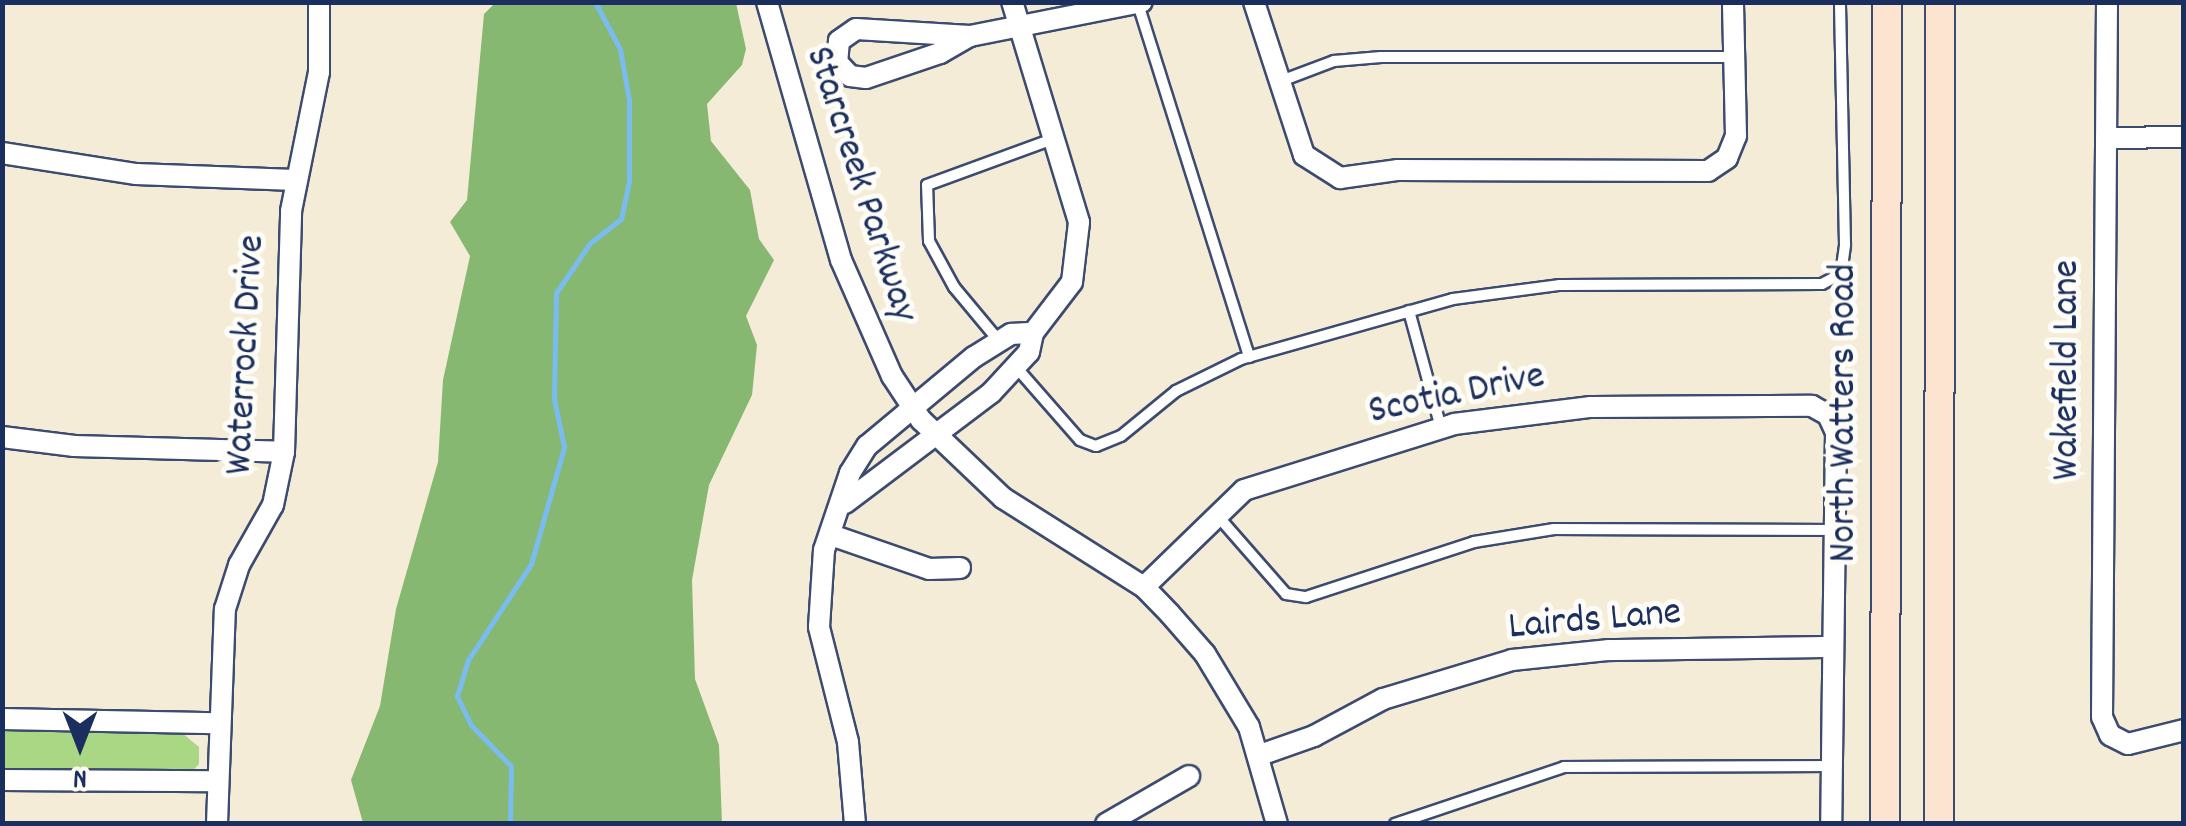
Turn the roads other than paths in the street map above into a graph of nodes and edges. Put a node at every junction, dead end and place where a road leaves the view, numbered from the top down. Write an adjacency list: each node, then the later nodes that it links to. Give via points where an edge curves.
1 (319, 2): 19 (street, Waterrock Drive, via 319,72)
2 (768, 2): 25 (street, Starcreek Parkway, via 846,276 874,347)
3 (1012, 2): 11 (street)
4 (1254, 2): 14 (street)
5 (1732, 2): 13 (street)
6 (1840, 2): 20 (lane, via 1841,274 1822,284 1560,285)
7 (1887, 2): 51 (main road, North Watters Road)
8 (1940, 2): 52 (main road)
9 (2107, 2): 16 (street, Wakefield Lane)
10 (1140, 3): 11 (street); 23 (lane)
11 (1018, 24): 12 (street); 17 (street)
12 (970, 36): 12 (street, via 856,29 839,40 837,62 850,76 866,78)
13 (1735, 57): 14 (lane, via 1381,57 1334,61); 14 (street, via 1736,136 1723,162 1696,172 1326,174 1304,154)
14 (1280, 82)
15 (2184, 137): 16 (street)
16 (2106, 138): 39 (street, Wakefield Lane, via 2102,717 2110,735 2128,744)
17 (1054, 139): 21 (street, via 1080,242 1064,297); 22 (lane, via 927,185 930,241 954,286)
18 (2, 153): 19 (street, via 136,174)
19 (295, 180): 29 (street, Waterrock Drive)
20 (1409, 310): 23 (lane); 26 (lane)
21 (1033, 333): 22 (street); 24 (street)
22 (1000, 342): 25 (street)
23 (1249, 357): 24 (lane, via 1176,391 1121,436 1096,446 1080,440)
24 (1016, 368): 27 (street)
25 (914, 407): 27 (street, Starcreek Parkway); 30 (street, via 857,460)
26 (1441, 428): 31 (street, Scotia Drive, via 1266,479); 32 (street, Scotia Drive, via 1591,407 1803,406 1828,415 1836,432)
27 (934, 434): 30 (street); 35 (street, Starcreek Parkway, via 1003,498)
28 (2, 437): 29 (street, via 74,446)
29 (284, 452): 38 (street, Waterrock Drive, via 273,506 239,565 226,608)
30 (845, 503): 33 (street)
31 (1215, 512): 32 (lane, via 1286,594 1306,597 1474,542 1554,529); 35 (street, Scotia Drive)
32 (1834, 530): 36 (street)
33 (831, 536): 34 (street, via 929,569); 46 (street, via 820,627 848,742)
34 (960, 568)
35 (1144, 586): 40 (street, Starcreek Parkway, via 1205,654)
36 (1833, 647): 40 (street, Lairds Lane, via 1610,650 1512,660 1383,699); 41 (street)
37 (2, 719): 38 (street)
38 (217, 723): 44 (street, Waterrock Drive)
39 (2184, 730)
40 (1260, 756): 48 (street, Starcreek Parkway)
41 (1832, 766): 49 (lane, via 1564,767); 50 (street)
42 (1189, 776): 47 (street)
43 (2, 780): 44 (street)
44 (217, 782): 45 (street, Waterrock Drive)
45 (217, 824)
46 (855, 824)
47 (1106, 824)
48 (1277, 824)
49 (1395, 824)
50 (1831, 824)
51 (1885, 824)
52 (1939, 824)

